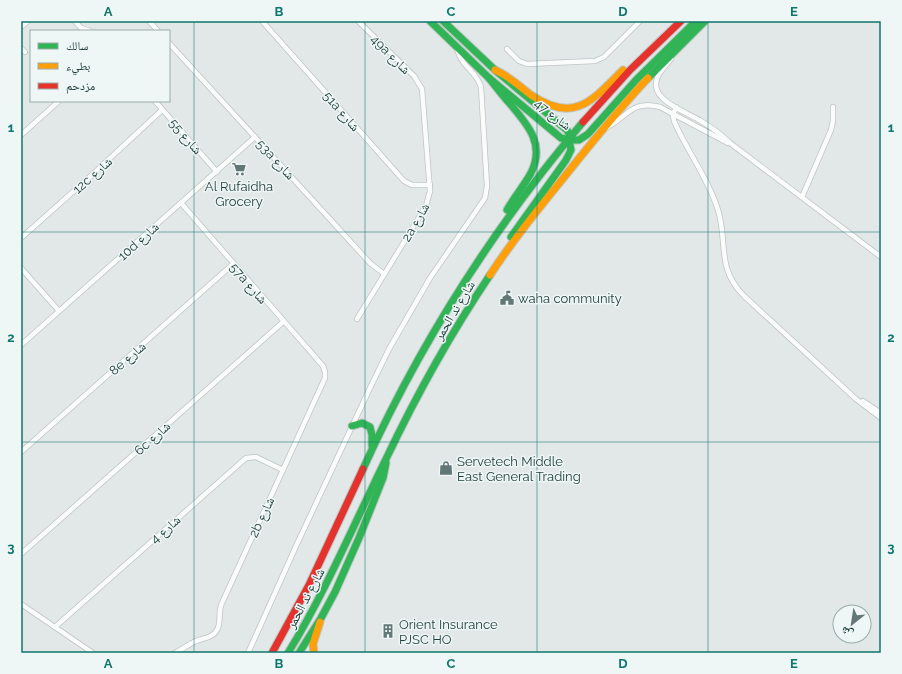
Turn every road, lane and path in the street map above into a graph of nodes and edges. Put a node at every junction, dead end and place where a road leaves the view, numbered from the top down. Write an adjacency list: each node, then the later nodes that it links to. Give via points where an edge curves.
1 (28, 21): 12 (street)
2 (75, 21): 13 (street)
3 (150, 21): 14 (street)
4 (262, 21): 35 (street, 51a شارع, via 404,181 412,185)
5 (358, 21): 22 (street, 49a شارع, via 414,76)
6 (430, 21): 17 (main road, شارع 47)
7 (443, 21): 20 (main road, شارع 47)
8 (640, 21): 18 (street, via 604,57 595,61 531,64 519,60)
9 (696, 21): 32 (main road, via 636,80 588,134 579,140)
10 (705, 21): 15 (main road, شارع ند الحمر)
11 (678, 22): 19 (main road, شارع ند الحمر)
12 (21, 27)
13 (87, 30)
14 (157, 30)
15 (687, 39): 25 (street, via 656,81 660,94); 29 (main road, شارع ند الحمر)
16 (170, 44): 31 (street, 53a شارع)
17 (456, 47): 21 (main road, شارع 47); 53 (street, via 462,61 477,77 481,86 486,192 482,203 410,311 379,368)
18 (507, 48)
19 (650, 50): 20 (main road, via 640,54 596,98 569,109 544,104); 32 (main road, شارع ند الحمر, via 623,76)
20 (495, 70): 32 (main road, شارع 47, via 566,130 569,134)
21 (489, 78): 32 (main road, شارع 47, via 561,138); 38 (main road, via 528,124 536,145 531,173 510,205)
22 (422, 89): 35 (street, 2a شارع)
23 (58, 102): 30 (street)
24 (156, 102): 27 (street, شارع 55)
25 (676, 107): 28 (street); 33 (street, via 700,120)
26 (833, 107): 36 (street, via 831,130)
27 (162, 110): 34 (street, شارع 55); 39 (street, 12c شارع)
28 (673, 115): 29 (street, via 660,107 638,106); 33 (street); 50 (street, via 675,124 718,209 725,264 732,282 744,296)
29 (602, 130): 44 (main road, شارع ند الحمر, via 534,214)
30 (21, 135)
31 (255, 137): 34 (street, 10d شارع); 43 (street, 53a شارع)
32 (568, 140): 38 (main road, شارع ند الحمر); 44 (main road, via 571,150 566,160 490,269)
33 (730, 143): 36 (street)
34 (217, 172): 37 (street, 10d شارع)
35 (430, 185): 43 (street, 2a شارع, via 430,196 426,206)
36 (802, 197): 40 (street)
37 (180, 203): 41 (street, 57a شارع); 45 (street, 10d شارع)
38 (500, 227): 54 (main road, شارع ند الحمر, via 436,326)
39 (21, 238)
40 (881, 257)
41 (233, 264): 47 (street, 57a شارع); 55 (street, 8e شارع)
42 (21, 268): 45 (street)
43 (384, 274): 46 (street, 2a شارع)
44 (482, 286): 56 (main road, شارع ند الحمر, via 457,326)
45 (59, 311): 48 (street, 10d شارع)
46 (357, 320)
47 (283, 322): 49 (street, 57a شارع); 58 (street, 6c شارع)
48 (21, 345)
49 (319, 362): 57 (street, 2b شارع, via 323,366 325,378)
50 (849, 391): 51 (street); 52 (street)
51 (881, 413)
52 (881, 418)
53 (352, 426): 54 (main road, via 360,422 370,426); 64 (street)
54 (372, 450): 65 (main road, شارع ند الحمر, via 317,571)
55 (21, 452)
56 (386, 458): 60 (main road, via 383,478 359,538); 66 (main road, شارع ند الحمر, via 321,597)
57 (283, 470): 61 (street, شارع 4, via 256,457 246,458); 63 (street, 2b شارع, via 220,606 217,631 209,638 192,642)
58 (21, 554)
59 (21, 604): 61 (street)
60 (321, 618): 67 (main road); 68 (main road, via 313,644)
61 (55, 627): 62 (street)
62 (93, 653)
63 (175, 653)
64 (248, 653)
65 (272, 653)
66 (288, 653)
67 (300, 653)
68 (314, 653)

